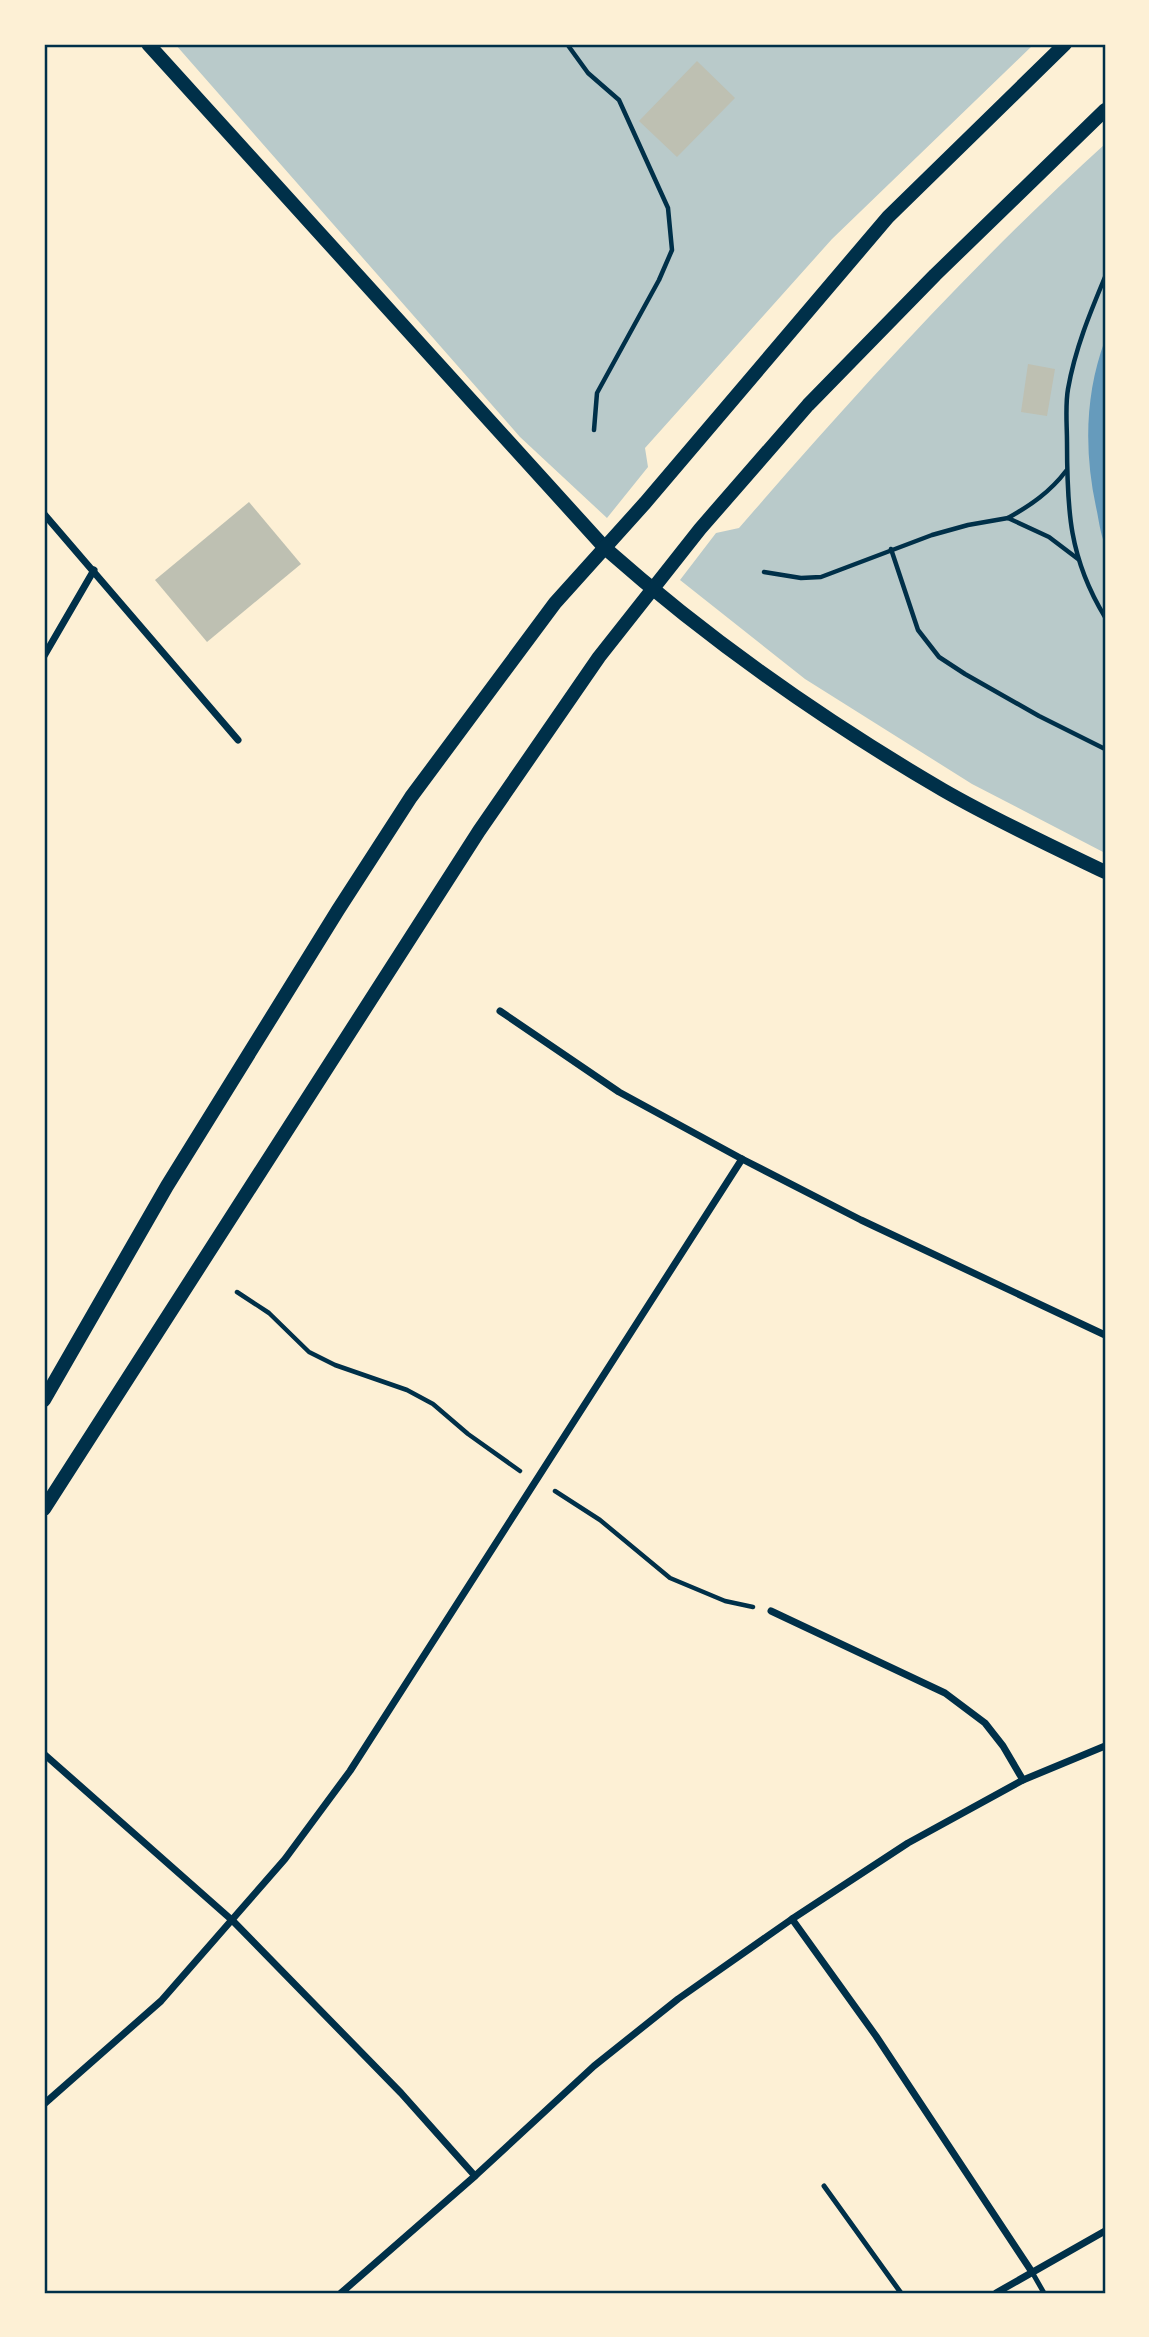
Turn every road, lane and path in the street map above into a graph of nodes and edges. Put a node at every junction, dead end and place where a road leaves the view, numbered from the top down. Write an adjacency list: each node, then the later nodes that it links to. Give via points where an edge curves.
1 (148, 44): 10 (main road)
2 (566, 44): 6 (path, via 588,73 620,100 668,208 672,250 597,393)
3 (1065, 44): 10 (main road, via 888,217)
4 (1105, 110): 15 (main road, via 808,405 700,529)
5 (1105, 277): 7 (path, via 1081,334 1068,391)
6 (594, 430)
7 (1067, 470): 9 (path, via 1054,488); 12 (path)
8 (44, 514): 13 (street)
9 (1008, 518): 11 (path); 12 (path, via 1049,537)
10 (605, 548): 15 (main road); 25 (main road, via 555,603 411,797 174,1174)
11 (891, 549): 14 (path, via 821,577); 19 (path, via 918,629 939,657)
12 (1078, 559): 16 (path, via 1089,591)
13 (94, 570): 17 (street); 18 (street)
14 (764, 572)
15 (653, 591): 20 (main road, via 842,728 945,791); 27 (main road, via 598,657 479,831)
16 (1105, 617)
17 (44, 656)
18 (238, 740)
19 (1105, 749)
20 (1105, 872)
21 (500, 1011): 22 (street, via 619,1092)
22 (742, 1159): 24 (street); 26 (street)
23 (237, 1292): 26 (path, via 269,1313 309,1352 433,1404 501,1459)
24 (1105, 1335)
25 (44, 1399)
26 (536, 1480): 28 (path, via 578,1504 670,1578 725,1601); 33 (street, via 350,1771)
27 (44, 1509)
28 (771, 1611): 31 (street, via 945,1693 985,1723)
29 (1105, 1746): 31 (street)
30 (44, 1754): 33 (street)
31 (1023, 1780): 32 (street, via 908,1843)
32 (792, 1919): 35 (street, via 678,1999 605,2058); 38 (street, via 876,2036)
33 (233, 1921): 34 (street, via 161,2001); 35 (street)
34 (44, 2104)
35 (475, 2176): 39 (street)
36 (824, 2186): 40 (lane)
37 (1105, 2231): 38 (street)
38 (1032, 2272): 41 (street); 42 (lane)
39 (341, 2293)
40 (901, 2293)
41 (996, 2293)
42 (1044, 2293)

